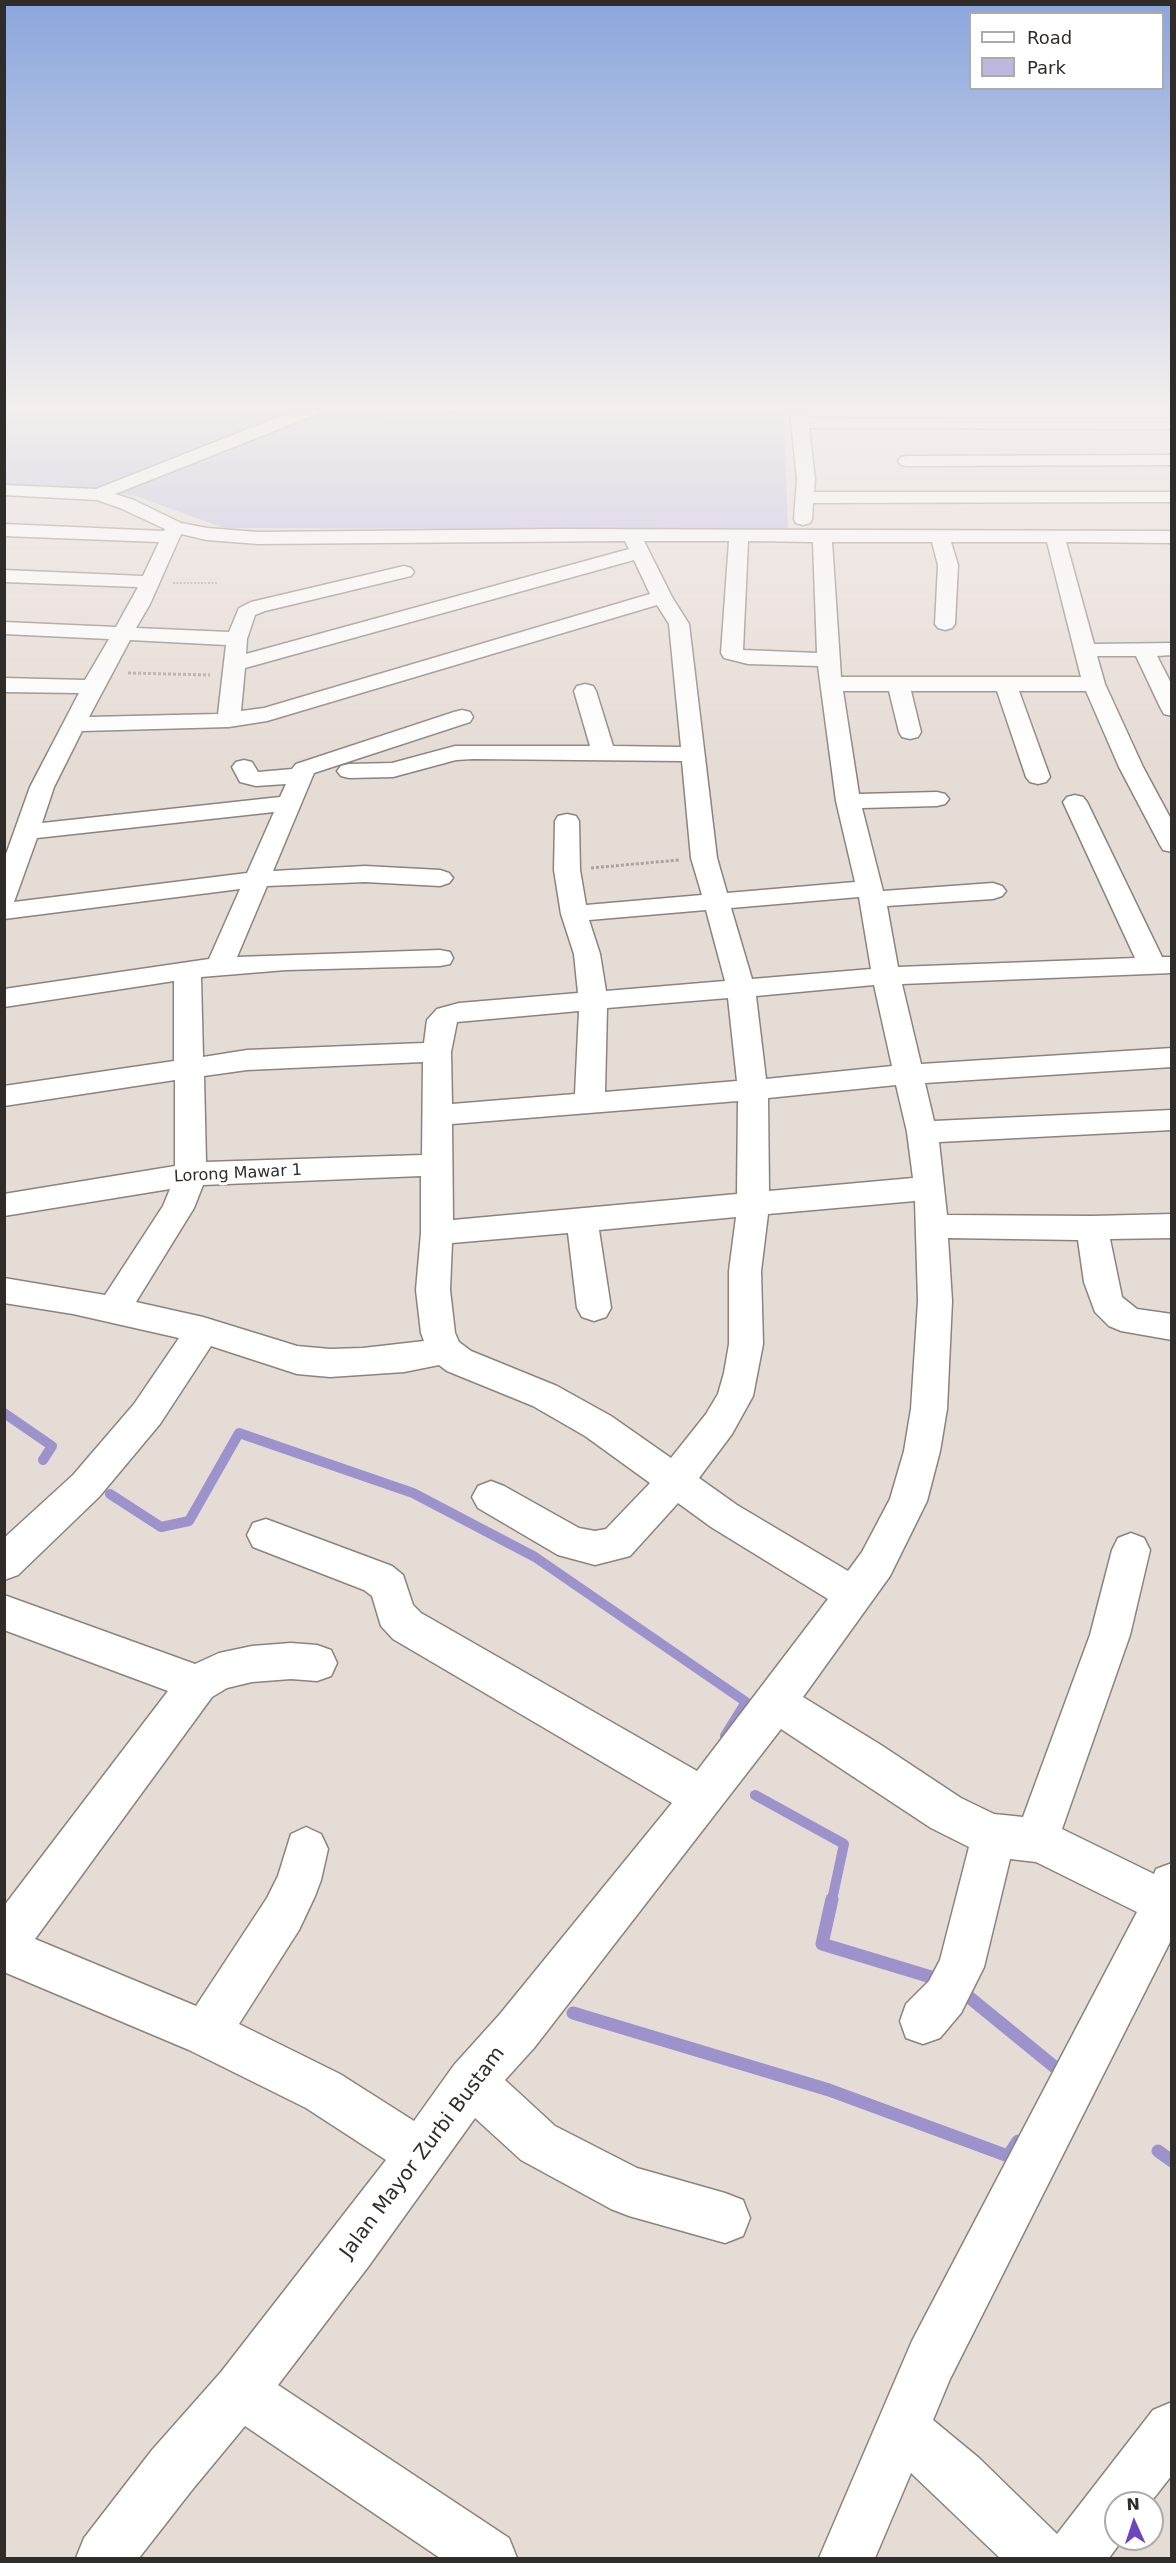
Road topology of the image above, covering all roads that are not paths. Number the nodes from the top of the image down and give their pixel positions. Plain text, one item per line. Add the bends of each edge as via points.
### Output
1 (4, 530) edge
2 (169, 530) edge
3 (811, 530) edge
4 (173, 532) junction
5 (739, 535) junction
6 (812, 536) junction
7 (940, 537) junction
8 (1054, 537) junction
9 (1172, 537) edge
10 (637, 543) junction
11 (404, 572) dead end
12 (4, 576) edge
13 (150, 582) junction
14 (662, 597) junction
15 (945, 624) dead end
16 (4, 628) edge
17 (122, 634) junction
18 (237, 639) junction
19 (1143, 649) junction
20 (1085, 650) junction
21 (1172, 650) edge
22 (233, 670) junction
23 (830, 672) junction
24 (97, 680) junction
25 (897, 684) junction
26 (1006, 684) junction
27 (1094, 684) junction
28 (4, 685) edge
29 (585, 691) dead end
30 (1172, 709) edge
31 (462, 717) dead end
32 (229, 720) junction
33 (73, 724) junction
34 (910, 732) dead end
35 (604, 753) junction
36 (693, 754) junction
37 (244, 767) dead end
38 (349, 771) dead end
39 (299, 776) junction
40 (1038, 777) dead end
41 (938, 799) dead end
42 (848, 801) junction
43 (1075, 801) dead end
44 (288, 803) junction
45 (567, 821) dead end
46 (27, 832) junction
47 (1172, 845) edge
48 (440, 878) dead end
49 (256, 879) junction
50 (993, 891) dead end
51 (871, 893) junction
52 (4, 898) edge
53 (715, 901) junction
54 (4, 911) edge
55 (574, 914) junction
56 (440, 958) dead end
57 (1162, 965) edge
58 (220, 966) junction
59 (187, 971) junction
60 (886, 976) junction
61 (741, 987) junction
62 (4, 998) edge
63 (594, 999) junction
64 (437, 1052) junction
65 (1172, 1057) edge
66 (190, 1067) junction
67 (908, 1074) junction
68 (753, 1090) junction
69 (4, 1096) edge
70 (590, 1103) junction
71 (436, 1115) junction
72 (1172, 1120) edge
73 (922, 1132) junction
74 (437, 1165) junction
75 (191, 1174) junction
76 (930, 1188) junction
77 (4, 1205) edge
78 (753, 1205) junction
79 (582, 1220) junction
80 (932, 1226) junction
81 (1172, 1226) edge
82 (1092, 1228) junction
83 (437, 1233) junction
84 (4, 1290) edge
85 (594, 1308) dead end
86 (113, 1310) junction
87 (1172, 1327) edge
88 (203, 1330) junction
89 (445, 1350) junction
90 (675, 1481) junction
91 (491, 1497) dead end
92 (266, 1535) dead end
93 (1131, 1550) dead end
94 (4, 1563) edge
95 (853, 1594) junction
96 (4, 1612) edge
97 (316, 1663) dead end
98 (198, 1684) junction
99 (774, 1702) junction
100 (702, 1797) junction
101 (1015, 1838) junction
102 (306, 1849) dead end
103 (1170, 1898) edge
104 (4, 1944) edge
105 (4, 1949) edge
106 (923, 2021) dead end
107 (206, 2033) junction
108 (471, 2082) junction
109 (421, 2154) junction
110 (725, 2218) dead end
111 (240, 2391) junction
112 (901, 2428) junction
113 (1172, 2429) edge
114 (104, 2559) edge
115 (489, 2559) edge
116 (847, 2559) edge
117 (1040, 2559) edge
118 (1074, 2559) edge

1 - 4 street
2 - 4 street
3 - 6 street, Jalan Mayor Zurbi Bustam
4 - 10 street via 234,545 346,538
4 - 13 street
5 - 6 street
5 - 10 street
5 - 23 street via 732,653
6 - 7 street
6 - 23 street, Jalan Mayor Zurbi Bustam
7 - 8 street
7 - 15 street via 948,565
8 - 9 street
8 - 20 street
10 - 14 street
10 - 22 street
11 - 18 street via 252,608 242,616
12 - 13 street
13 - 17 street
14 - 32 street via 291,709
14 - 36 street via 679,624
16 - 17 street
17 - 18 street
17 - 24 street
18 - 22 street
19 - 20 street
19 - 21 street
19 - 30 street
20 - 27 street
22 - 32 street
23 - 25 street
23 - 42 street, Jalan Mayor Zurbi Bustam
24 - 28 street
24 - 33 street
25 - 26 street
25 - 34 street
26 - 27 street
26 - 40 street
27 - 47 street
29 - 35 street
31 - 39 street via 309,766
32 - 33 street
33 - 46 street via 42,787
35 - 36 street
35 - 38 street via 464,753 393,770
36 - 53 street via 704,858
37 - 39 street via 251,778
39 - 44 street
41 - 42 street
42 - 51 street, Jalan Mayor Zurbi Bustam
43 - 57 street
44 - 46 street
44 - 49 street
45 - 55 street via 567,870
46 - 52 street
48 - 49 street via 365,874
49 - 54 street
49 - 58 street
50 - 51 street
51 - 53 street
51 - 60 street, Jalan Mayor Zurbi Bustam
53 - 55 street
53 - 61 street
55 - 63 street via 587,954
56 - 58 street
57 - 60 street
58 - 59 street
59 - 62 street
59 - 66 street
60 - 61 street
60 - 67 street, Jalan Mayor Zurbi Bustam
61 - 63 street
61 - 68 street
63 - 64 street via 451,1013 441,1020
63 - 70 street
64 - 66 street via 306,1056
64 - 71 street
65 - 67 street
66 - 69 street
66 - 75 street
67 - 68 street
67 - 73 street, Jalan Mayor Zurbi Bustam
68 - 70 street
68 - 78 street
70 - 71 street
71 - 74 street
72 - 73 street
73 - 76 street, Jalan Mayor Zurbi Bustam
74 - 75 street, Lorong Mawar 1
74 - 83 street
75 - 77 street, Lorong Mawar 1
75 - 86 street via 178,1208
76 - 78 street
76 - 80 street, Jalan Mayor Zurbi Bustam
78 - 79 street
78 - 90 street via 745,1271 746,1344 735,1396 719,1424
79 - 83 street
79 - 85 street
80 - 82 street
80 - 95 street, Jalan Mayor Zurbi Bustam via 935,1301 929,1409 922,1451 908,1501 876,1564
81 - 82 street
82 - 87 street via 1107,1303 1121,1317 1133,1322
83 - 89 street via 434,1311
84 - 86 street
86 - 88 street
88 - 89 street via 297,1360 330,1363 404,1358
88 - 94 street via 147,1414 86,1486
89 - 90 street via 459,1361 545,1396 598,1426
90 - 91 street via 626,1538 602,1548 571,1543
90 - 95 street via 724,1516
92 - 100 street via 378,1578 389,1587 395,1614 407,1626
93 - 101 street via 1110,1635
95 - 99 street, Jalan Mayor Zurbi Bustam
96 - 98 street
97 - 98 street via 291,1660 252,1664 219,1672
98 - 104 street
99 - 100 street, Jalan Mayor Zurbi Bustam
99 - 101 street via 946,1813
100 - 108 street, Jalan Mayor Zurbi Bustam via 517,2031
101 - 103 street via 1081,1860
101 - 106 street via 961,1966 945,1997
102 - 107 street via 299,1880 283,1914
103 - 112 street via 932,2360
105 - 107 street
107 - 109 street via 323,2091
108 - 109 street, Jalan Mayor Zurbi Bustam
108 - 110 street via 538,2143 629,2191
109 - 111 street, Jalan Mayor Zurbi Bustam
111 - 114 street, Jalan Mayor Zurbi Bustam via 172,2470
111 - 115 street
112 - 116 street
112 - 117 street via 959,2478
113 - 118 street

